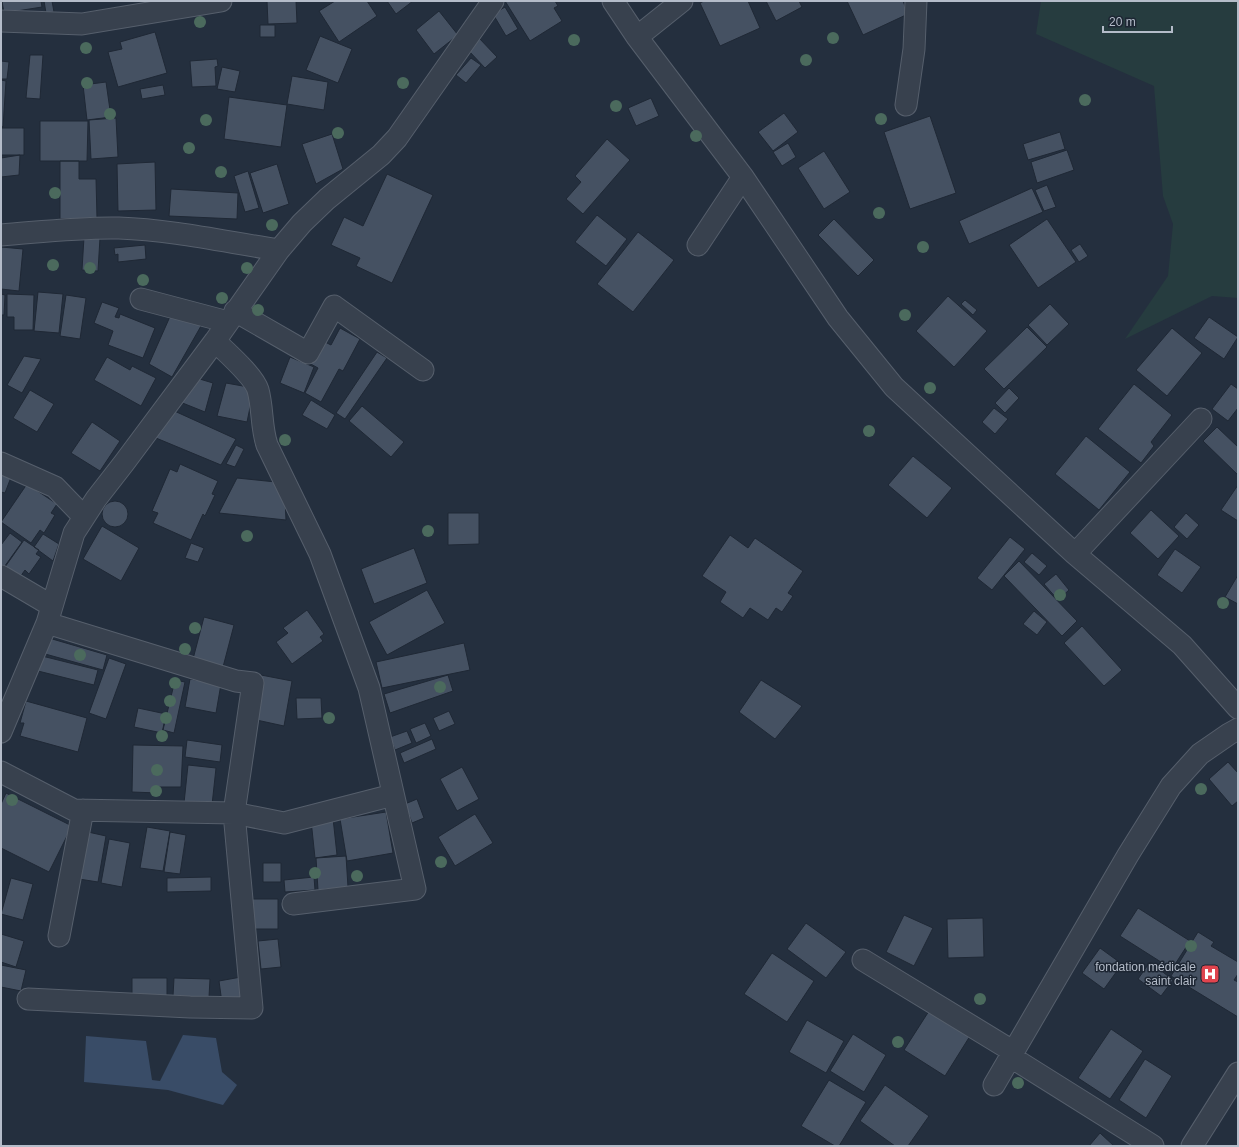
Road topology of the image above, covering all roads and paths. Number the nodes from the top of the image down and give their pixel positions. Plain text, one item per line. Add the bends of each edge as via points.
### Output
1 (221, 1) edge
2 (493, 1) edge
3 (612, 1) edge
4 (682, 1) edge
5 (916, 1) edge
6 (1, 21) edge
7 (637, 37) junction
8 (906, 105) dead end
9 (743, 177) junction
10 (1, 235) edge
11 (698, 245) dead end
12 (279, 250) junction
13 (141, 299) dead end
14 (232, 317) junction
15 (215, 341) junction
16 (423, 370) dead end
17 (1201, 419) dead end
18 (1, 463) edge
19 (84, 517) junction
20 (1075, 554) junction
21 (1, 576) edge
22 (50, 614) junction
23 (1238, 708) edge
24 (1238, 729) edge
25 (1, 732) edge
26 (1, 772) edge
27 (393, 795) junction
28 (83, 810) junction
29 (234, 813) junction
30 (293, 904) dead end
31 (59, 936) dead end
32 (863, 960) dead end
33 (28, 999) dead end
34 (1012, 1055) junction
35 (1238, 1073) edge
36 (994, 1085) dead end
37 (1153, 1146) edge
38 (1192, 1146) edge

1 - 6 street via 82,24
2 - 12 street via 397,138 381,155 302,223
3 - 7 street
4 - 7 street
5 - 8 street via 914,49
7 - 9 street
9 - 11 street
9 - 20 street via 838,318 894,387
10 - 12 street via 80,228 120,228 158,231
12 - 14 street
13 - 14 street
14 - 15 street
14 - 16 street via 308,354 334,306
15 - 19 street
15 - 27 street via 252,379 258,389 263,435 320,554 369,688
17 - 20 street
18 - 19 street via 55,487
19 - 22 street via 74,534
20 - 23 street via 1182,645
21 - 22 street
22 - 25 street
22 - 29 street via 236,681 253,683
24 - 34 street via 1200,754 1171,786
26 - 28 street via 74,810
27 - 29 street via 284,823
27 - 30 street via 415,889
28 - 29 street
28 - 31 street
29 - 33 street via 252,1008
32 - 34 street
34 - 36 street
34 - 37 street
35 - 38 street

